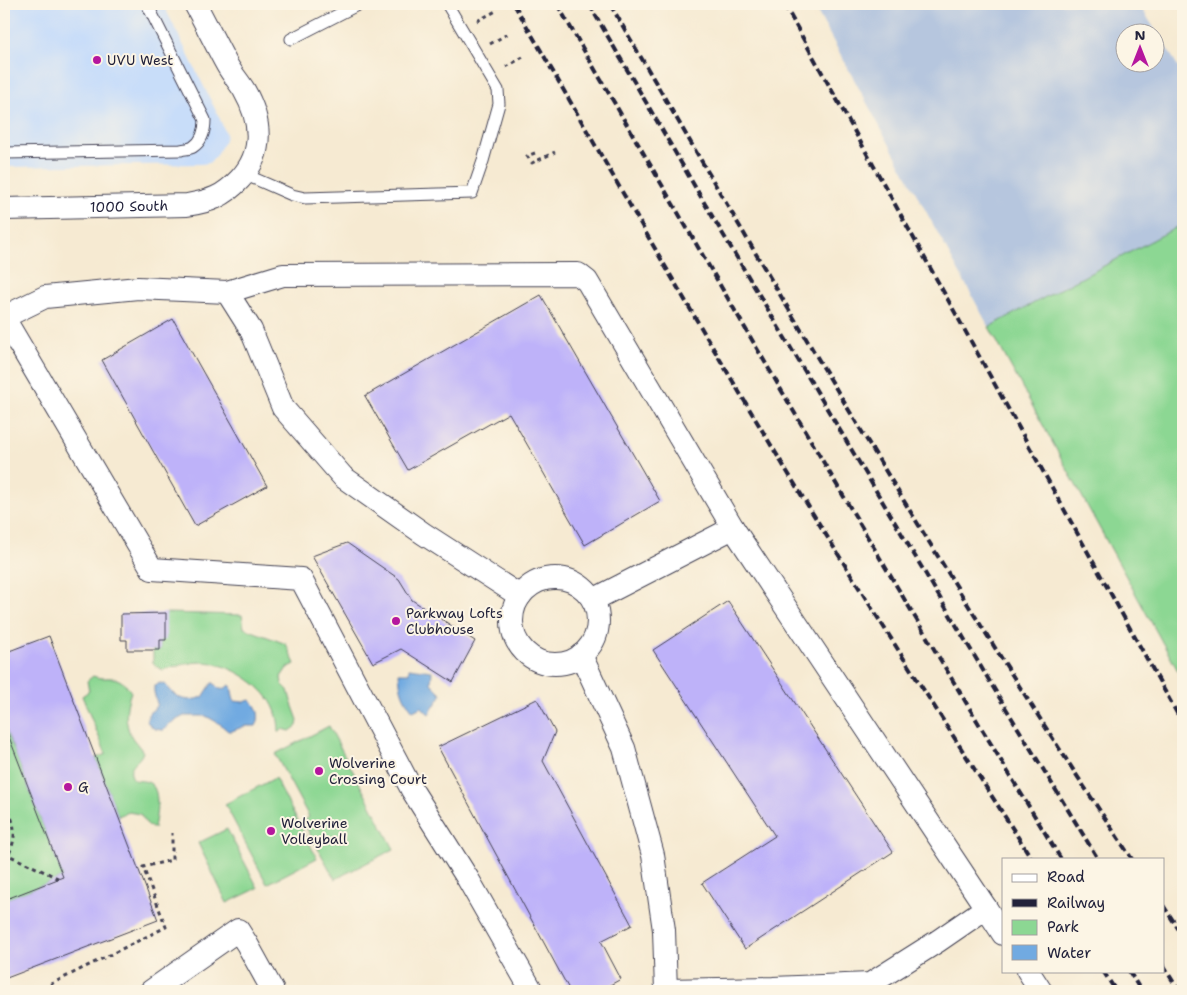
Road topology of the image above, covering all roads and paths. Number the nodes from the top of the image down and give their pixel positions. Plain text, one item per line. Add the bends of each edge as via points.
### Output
1 (147, 4) edge
2 (195, 4) edge
3 (359, 4) edge
4 (448, 4) edge
5 (291, 39) dead end
6 (555, 152) dead end
7 (4, 153) edge
8 (535, 153) dead end
9 (244, 174) junction
10 (4, 210) edge
11 (227, 292) junction
12 (4, 318) edge
13 (733, 528) junction
14 (520, 596) junction
15 (593, 600) junction
16 (581, 655) junction
17 (4, 804) edge
18 (172, 833) dead end
19 (4, 852) edge
20 (8, 855) junction
21 (4, 861) edge
22 (60, 878) dead end
23 (986, 908) junction
24 (1002, 932) edge
25 (1029, 972) edge
26 (44, 989) edge
27 (32, 991) edge
28 (151, 991) edge
29 (273, 991) edge
30 (532, 991) edge
31 (666, 991) edge
32 (1042, 991) edge

1 - 7 lane via 205,120 201,139 193,147 181,150
2 - 9 street, 1000 South via 252,106 257,123 256,151
3 - 5 lane
4 - 9 lane via 498,90 499,104 472,193 305,198
6 - 8 path via 532,163 528,156
9 - 10 street, 1000 South via 222,195 187,205
11 - 12 street via 138,288 45,297
11 - 13 street via 283,275 578,274 587,281
11 - 14 street via 251,330 283,408 343,477
12 - 30 street via 152,569 302,579 412,790 468,878
13 - 15 street
13 - 23 street
14 - 15 street via 535,583 554,578 581,586
14 - 16 street via 512,616 513,627 516,638 529,655 550,663 566,662
15 - 16 street via 598,617 596,634
16 - 31 street via 624,748 653,855 664,930
17 - 20 path via 14,830
18 - 26 path via 172,860 143,867 166,927
19 - 20 path
20 - 21 path
20 - 22 path
23 - 24 street
23 - 31 street via 870,984
25 - 32 street
26 - 27 path
28 - 29 street via 238,930

